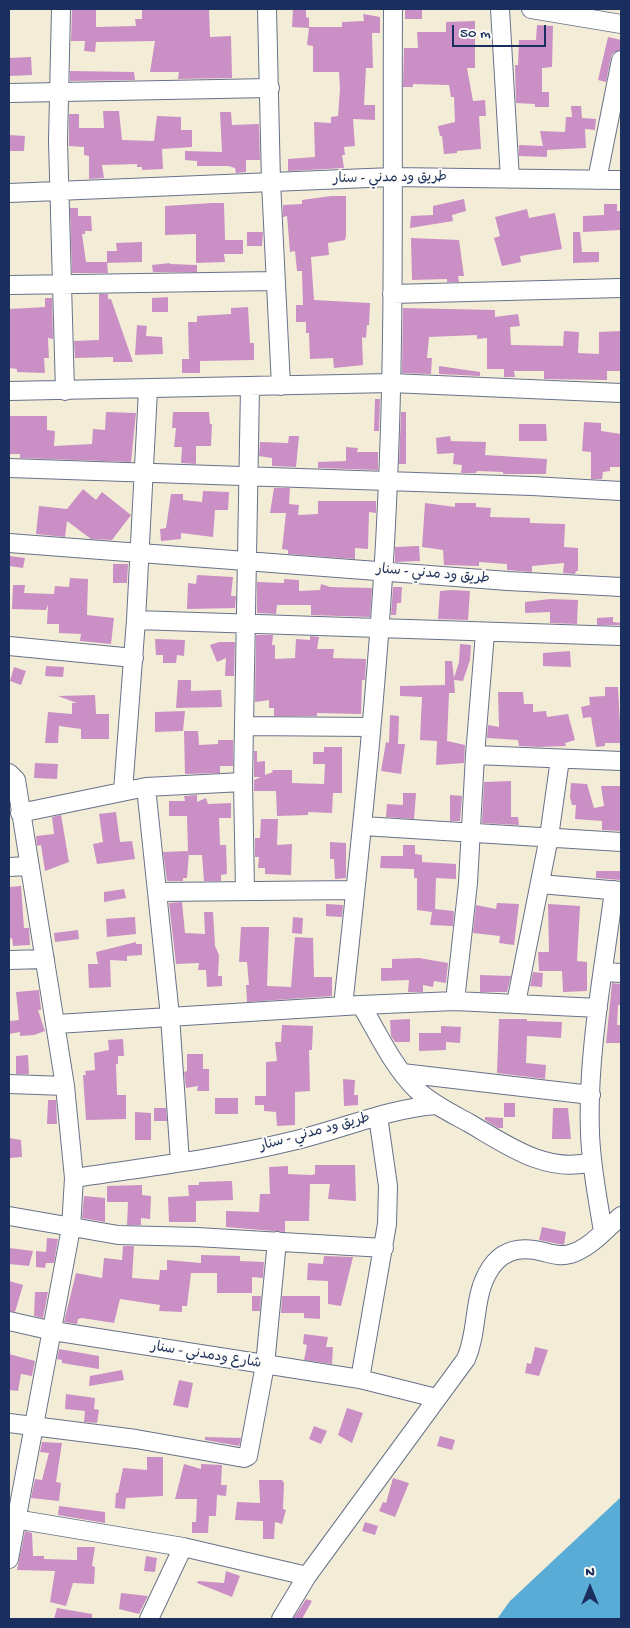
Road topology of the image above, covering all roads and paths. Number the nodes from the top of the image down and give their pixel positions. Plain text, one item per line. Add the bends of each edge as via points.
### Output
1 (60, 9) edge
2 (267, 9) edge
3 (392, 9) edge
4 (500, 9) edge
5 (531, 9) edge
6 (621, 24) edge
7 (621, 60) edge
8 (270, 88) junction
9 (58, 91) junction
10 (9, 93) edge
11 (392, 177) junction
12 (510, 179) junction
13 (597, 180) junction
14 (621, 180) edge
15 (271, 182) junction
16 (59, 192) junction
17 (9, 193) edge
18 (276, 281) junction
19 (62, 284) junction
20 (9, 285) edge
21 (621, 288) edge
22 (392, 294) junction
23 (391, 383) junction
24 (281, 386) junction
25 (250, 387) junction
26 (148, 390) junction
27 (65, 391) junction
28 (9, 392) edge
29 (621, 393) edge
30 (9, 468) edge
31 (143, 474) junction
32 (248, 476) junction
33 (388, 482) junction
34 (621, 491) edge
35 (9, 542) edge
36 (140, 552) junction
37 (245, 562) junction
38 (383, 571) junction
39 (621, 587) edge
40 (136, 620) junction
41 (245, 625) junction
42 (379, 630) junction
43 (485, 633) junction
44 (621, 636) edge
45 (9, 646) edge
46 (134, 658) junction
47 (244, 726) junction
48 (371, 727) junction
49 (475, 755) junction
50 (560, 759) junction
51 (621, 761) edge
52 (9, 773) edge
53 (242, 782) junction
54 (146, 787) junction
55 (123, 791) junction
56 (20, 813) junction
57 (363, 826) junction
58 (472, 833) junction
59 (549, 837) junction
60 (621, 842) edge
61 (28, 866) junction
62 (9, 867) edge
63 (540, 884) junction
64 (245, 890) junction
65 (355, 890) junction
66 (618, 891) edge
67 (157, 892) junction
68 (45, 959) junction
69 (9, 960) edge
70 (612, 973) edge
71 (455, 1001) junction
72 (516, 1003) junction
73 (361, 1004) junction
74 (343, 1006) junction
75 (598, 1008) junction
76 (170, 1016) junction
77 (57, 1024) junction
78 (402, 1073) junction
79 (9, 1084) edge
80 (65, 1086) junction
81 (591, 1095) junction
82 (436, 1105) junction
83 (378, 1116) junction
84 (180, 1162) junction
85 (592, 1162) junction
86 (74, 1178) junction
87 (9, 1216) edge
88 (621, 1216) edge
89 (71, 1228) junction
90 (603, 1232) junction
91 (277, 1241) junction
92 (384, 1248) junction
93 (9, 1322) edge
94 (53, 1331) junction
95 (265, 1365) junction
96 (360, 1380) junction
97 (436, 1398) junction
98 (9, 1423) edge
99 (34, 1426) junction
100 (13, 1518) edge
101 (183, 1547) junction
102 (9, 1559) edge
103 (307, 1576) junction
104 (150, 1619) edge
105 (281, 1619) edge

1 - 9 street
2 - 8 street
3 - 11 street
4 - 12 street
5 - 6 street
7 - 13 street
8 - 9 street
8 - 15 street
9 - 10 street
9 - 16 street
11 - 12 street, طريق ود مدني - سنار
11 - 15 street, طريق ود مدني - سنار
11 - 22 street
12 - 13 street, طريق ود مدني - سنار
13 - 14 street, طريق ود مدني - سنار
15 - 16 street, طريق ود مدني - سنار
15 - 18 street
16 - 17 street, طريق ود مدني - سنار
16 - 19 street
18 - 19 street
18 - 24 street
19 - 20 street
19 - 27 street
21 - 22 street
22 - 23 street
23 - 24 street
23 - 29 street
23 - 33 street
24 - 25 street
25 - 26 street
25 - 32 street
26 - 27 street
26 - 31 street
27 - 28 street
30 - 31 street
31 - 32 street
31 - 36 street
32 - 33 street
32 - 37 street
33 - 34 street
33 - 38 street
35 - 36 street, طريق ود مدني - سنار
36 - 37 street, طريق ود مدني - سنار
36 - 40 street
37 - 38 street, طريق ود مدني - سنار
37 - 41 street
38 - 39 street, طريق ود مدني - سنار
38 - 42 street
40 - 41 street
40 - 46 street
41 - 42 street
41 - 47 street
42 - 43 street
42 - 48 street
43 - 44 street
43 - 49 street
45 - 46 street
46 - 55 street
47 - 48 street
47 - 53 street
48 - 57 street
49 - 50 street
49 - 58 street
50 - 51 street
50 - 59 street
52 - 56 street via 16,780
53 - 54 street
53 - 64 street
54 - 55 street
54 - 67 street
55 - 56 street
56 - 61 street
57 - 58 street
57 - 65 street
58 - 59 street
58 - 71 street
59 - 60 street
59 - 63 street
61 - 62 street
61 - 68 street
63 - 66 street
63 - 72 street
64 - 65 street
64 - 67 street
65 - 74 street
66 - 70 street
67 - 76 street
68 - 69 street
68 - 77 street
70 - 75 street
71 - 72 street
71 - 73 street
72 - 75 street
73 - 74 street
73 - 78 street
74 - 76 street
75 - 81 street
76 - 77 street
76 - 84 street
77 - 80 street
78 - 81 street
78 - 82 street
79 - 80 street
80 - 86 street
81 - 85 street
82 - 83 street via 400,1109
82 - 85 street via 540,1161 577,1166
83 - 84 street, طريق ود مدني - سنار via 291,1142
83 - 92 street, طريق ود مدني - سنار via 388,1186
84 - 86 street, طريق ود مدني - سنار
85 - 90 street
86 - 89 street
87 - 89 street
88 - 90 street
89 - 91 street via 118,1235
89 - 94 street
90 - 97 street via 581,1250 568,1255 524,1249 508,1251 495,1261 485,1276 466,1359
91 - 92 street
91 - 95 street
92 - 96 street, طريق ود مدني - سنار
93 - 94 street, شارع ودمدني - سنار
94 - 95 street, شارع ودمدني - سنار
94 - 99 street
95 - 96 street, شارع ودمدني - سنار
95 - 99 street via 248,1456 244,1458 136,1439
96 - 97 street, شارع ودمدني - سنار
97 - 103 street
98 - 99 street
99 - 100 street
100 - 101 street
100 - 102 street
101 - 103 street
101 - 104 street
103 - 105 street

